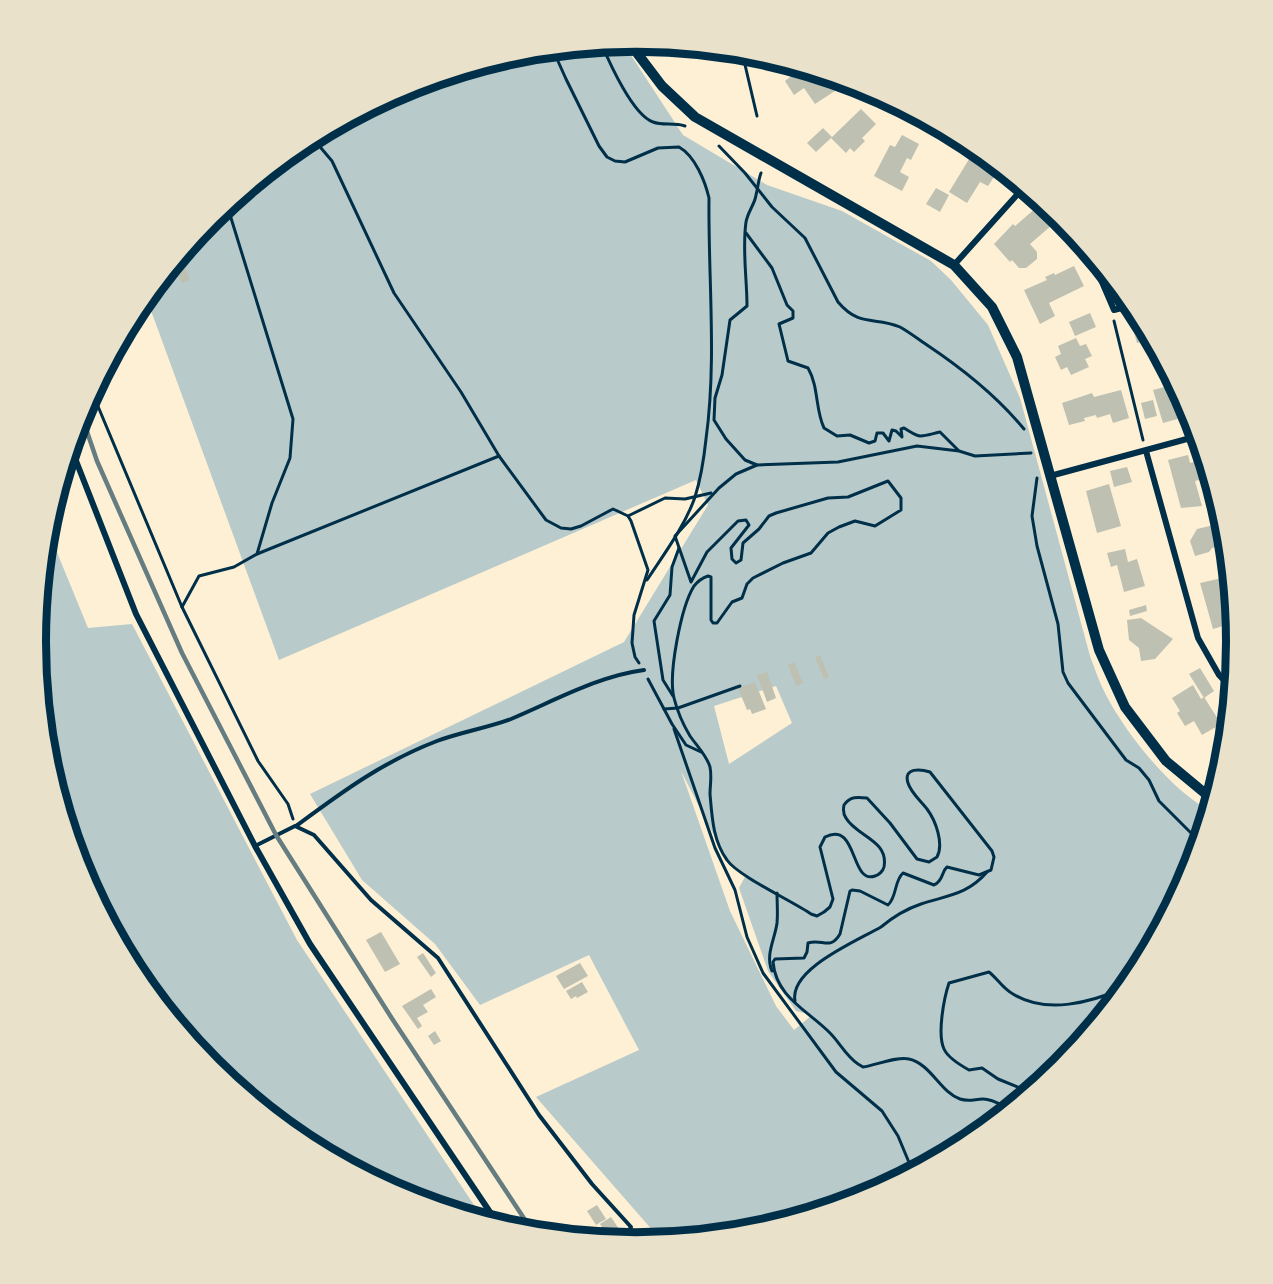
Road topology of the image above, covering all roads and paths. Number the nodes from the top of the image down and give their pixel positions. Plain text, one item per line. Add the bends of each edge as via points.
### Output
1 (636, 52) edge
2 (606, 53) edge
3 (557, 57) edge
4 (744, 62) edge
5 (757, 116) dead end
6 (691, 129) dead end
7 (320, 145) edge
8 (718, 145) dead end
9 (761, 173) dead end
10 (756, 188) junction
11 (1019, 192) edge
12 (230, 214) edge
13 (745, 232) junction
14 (954, 265) junction
15 (1100, 277) edge
16 (1123, 308) edge
17 (1114, 310) junction
18 (97, 403) edge
19 (1027, 433) dead end
20 (1190, 438) edge
21 (1032, 447) dead end
22 (959, 451) junction
23 (1146, 451) junction
24 (499, 456) junction
25 (76, 460) edge
26 (757, 465) junction
27 (1038, 469) dead end
28 (1050, 476) junction
29 (713, 493) junction
30 (695, 498) junction
31 (628, 516) junction
32 (675, 536) junction
33 (679, 548) junction
34 (257, 554) junction
35 (646, 581) junction
36 (182, 607) junction
37 (644, 670) junction
38 (1225, 681) edge
39 (740, 686) dead end
40 (674, 698) junction
41 (678, 708) junction
42 (664, 709) junction
43 (672, 724) junction
44 (702, 753) junction
45 (1206, 794) edge
46 (295, 826) junction
47 (1194, 834) edge
48 (255, 846) junction
49 (987, 872) junction
50 (777, 893) junction
51 (775, 977) junction
52 (773, 988) junction
53 (1110, 994) edge
54 (795, 1003) junction
55 (1022, 1089) edge
56 (1002, 1105) edge
57 (910, 1164) edge
58 (491, 1214) edge
59 (628, 1232) edge

1 - 14 street via 662,86 695,117
2 - 6 path via 633,104 646,119
3 - 30 path via 607,157 625,162 658,148 680,147 690,156 706,187 711,256 710,414
4 - 5 path
7 - 24 path via 332,161 394,293
8 - 10 path
9 - 10 path
10 - 13 path
10 - 19 path via 805,238 845,310 864,320 899,327 953,363 997,398
11 - 14 street
12 - 34 path via 293,419 290,458
13 - 22 path via 772,268 793,311 793,318 779,324 782,342 788,361 810,370 824,429 868,443 875,441 877,433 883,433 889,441 892,430 902,438 902,428 920,436 940,432
13 - 26 path via 747,306 730,320 713,407 714,420 726,440
14 - 28 street via 992,307 1017,357
15 - 17 street
16 - 17 street
17 - 23 path via 1114,328
18 - 36 path
20 - 23 street
21 - 22 path via 1033,454 975,456
22 - 26 path via 916,446 838,462
23 - 28 street
23 - 38 street via 1198,638
24 - 31 path via 546,520 561,528 581,526 613,510
24 - 34 path
25 - 48 street via 136,615
26 - 29 path via 736,474
27 - 47 path via 1032,516 1068,683 1126,760 1149,780 1159,801
28 - 45 street via 1099,650 1125,707 1166,761
29 - 30 path
29 - 32 path
30 - 31 path via 665,498
30 - 32 path
31 - 35 path via 646,560
32 - 33 path
32 - 35 path
33 - 40 path via 672,567 670,595 654,621 663,680
33 - 40 path via 691,582 707,552 738,521 746,520 749,525 731,548 736,563 741,560 743,543 776,513 828,498 848,497 884,481 901,498 901,510 875,526 855,521 839,527 828,533 811,553 753,578 742,598 732,602 717,623 711,621 711,577 700,580 693,588 678,633
34 - 36 path via 234,567 199,576
35 - 37 path via 634,615 632,643
36 - 46 path via 258,761 288,804
37 - 42 path
37 - 46 lane via 620,673 505,721 437,741 360,779
39 - 41 path
40 - 41 path
41 - 42 path
41 - 44 path
42 - 43 path
43 - 44 path via 686,745
43 - 52 path via 715,848 735,891 747,937
44 - 50 path via 712,777 714,831 726,859
46 - 48 lane
46 - 59 lane via 314,835 371,900 438,958 539,1115 631,1227
48 - 58 street via 310,944
49 - 50 path via 993,865 992,851 930,772 919,768 909,773 908,782 929,811 941,849 937,857 929,862 917,859 867,798 855,797 844,805 844,816 875,842 884,855 882,871 872,877 862,873 849,844 842,836 832,834 822,839 820,847 832,899 828,910 817,916
49 - 51 path via 979,875 947,867 934,885 903,873 888,905 852,890 837,940 808,943 804,958 775,959
49 - 54 path via 977,884 906,910 812,967 795,988
50 - 51 path via 778,920 769,962
51 - 52 path
51 - 54 path
52 - 57 path via 836,1072 882,1111
53 - 55 path via 1046,1006 1012,994 988,972 949,983 941,1037 944,1050 969,1070 982,1068
54 - 56 path via 863,1067 911,1059 958,1099 982,1099

